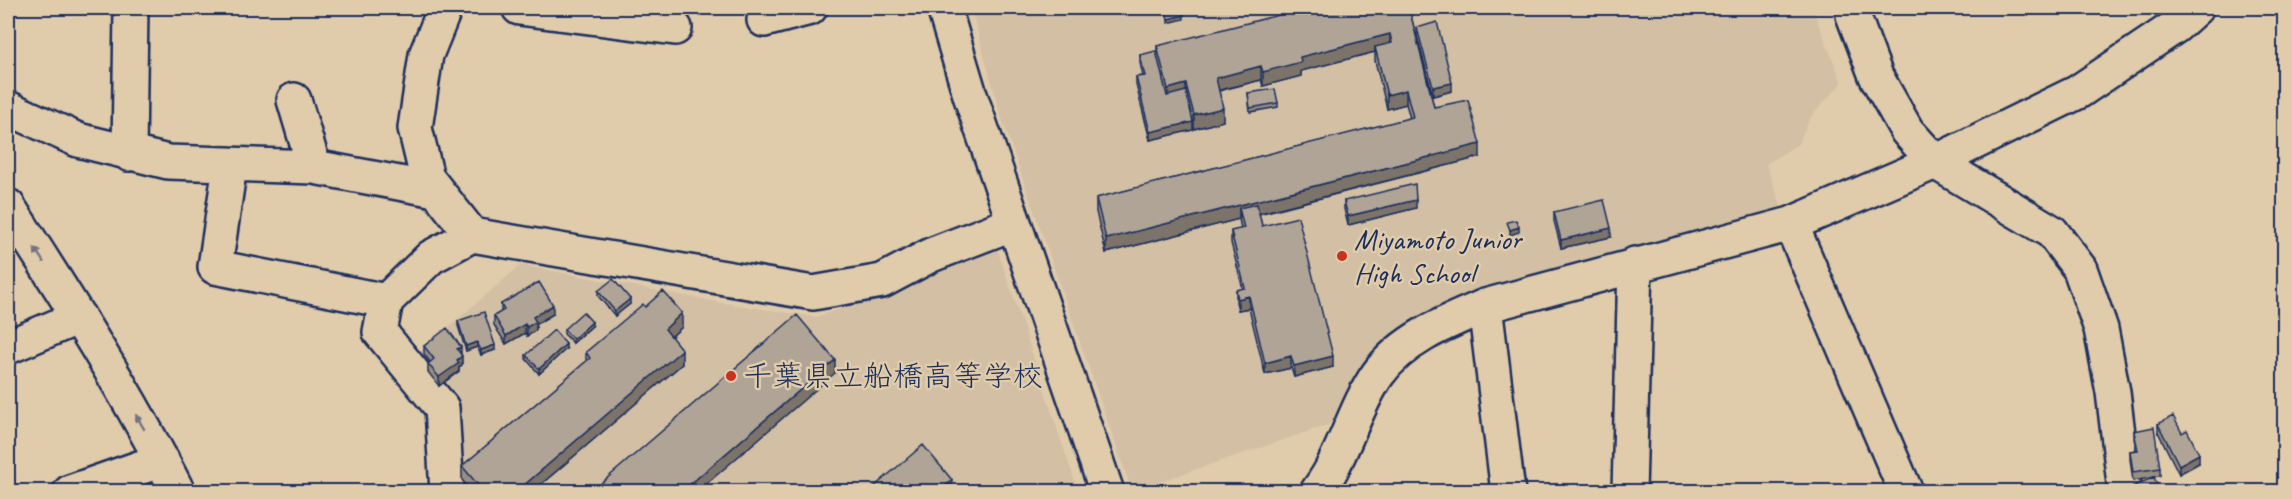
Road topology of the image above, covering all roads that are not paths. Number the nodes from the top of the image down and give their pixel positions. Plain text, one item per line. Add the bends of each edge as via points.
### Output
1 (131, 8) edge
2 (446, 8) edge
3 (519, 8) edge
4 (810, 8) edge
5 (944, 8) edge
6 (1852, 8) edge
7 (2196, 8) edge
8 (764, 20) dead end
9 (675, 28) dead end
10 (294, 100) dead end
11 (8, 108) edge
12 (129, 154) junction
13 (1935, 162) junction
14 (230, 166) junction
15 (314, 167) junction
16 (436, 190) junction
17 (8, 206) edge
18 (1014, 222) junction
19 (1791, 224) junction
20 (472, 235) junction
21 (1635, 264) junction
22 (386, 301) junction
23 (1485, 306) junction
24 (79, 317) junction
25 (8, 347) edge
26 (162, 460) junction
27 (70, 492) edge
28 (178, 492) edge
29 (447, 492) edge
30 (1107, 492) edge
31 (1317, 492) edge
32 (1508, 492) edge
33 (1629, 492) edge
34 (1906, 492) edge
35 (2125, 492) edge

1 - 12 street
2 - 16 street via 426,55 415,128 427,178
3 - 9 street
4 - 8 street
5 - 18 street
6 - 13 street via 1876,76 1907,131
7 - 13 street via 2176,26 2078,92
10 - 15 street
11 - 12 street via 78,140
12 - 14 street via 168,162
13 - 19 street
13 - 35 street via 2052,232 2080,269 2101,329
14 - 15 street
14 - 22 street via 214,267
15 - 16 street
16 - 20 street
24 -> 17 street
18 - 20 street via 931,255 882,281 813,293
18 - 30 street
19 - 21 street
19 - 34 street
20 - 22 street via 431,257
21 - 23 street
21 - 33 street
22 - 29 street via 380,332 442,408
23 - 31 street via 1443,323 1394,356 1378,374 1334,466
23 - 32 street
24 - 25 street
26 -> 24 street
26 - 27 street
26 - 28 street

